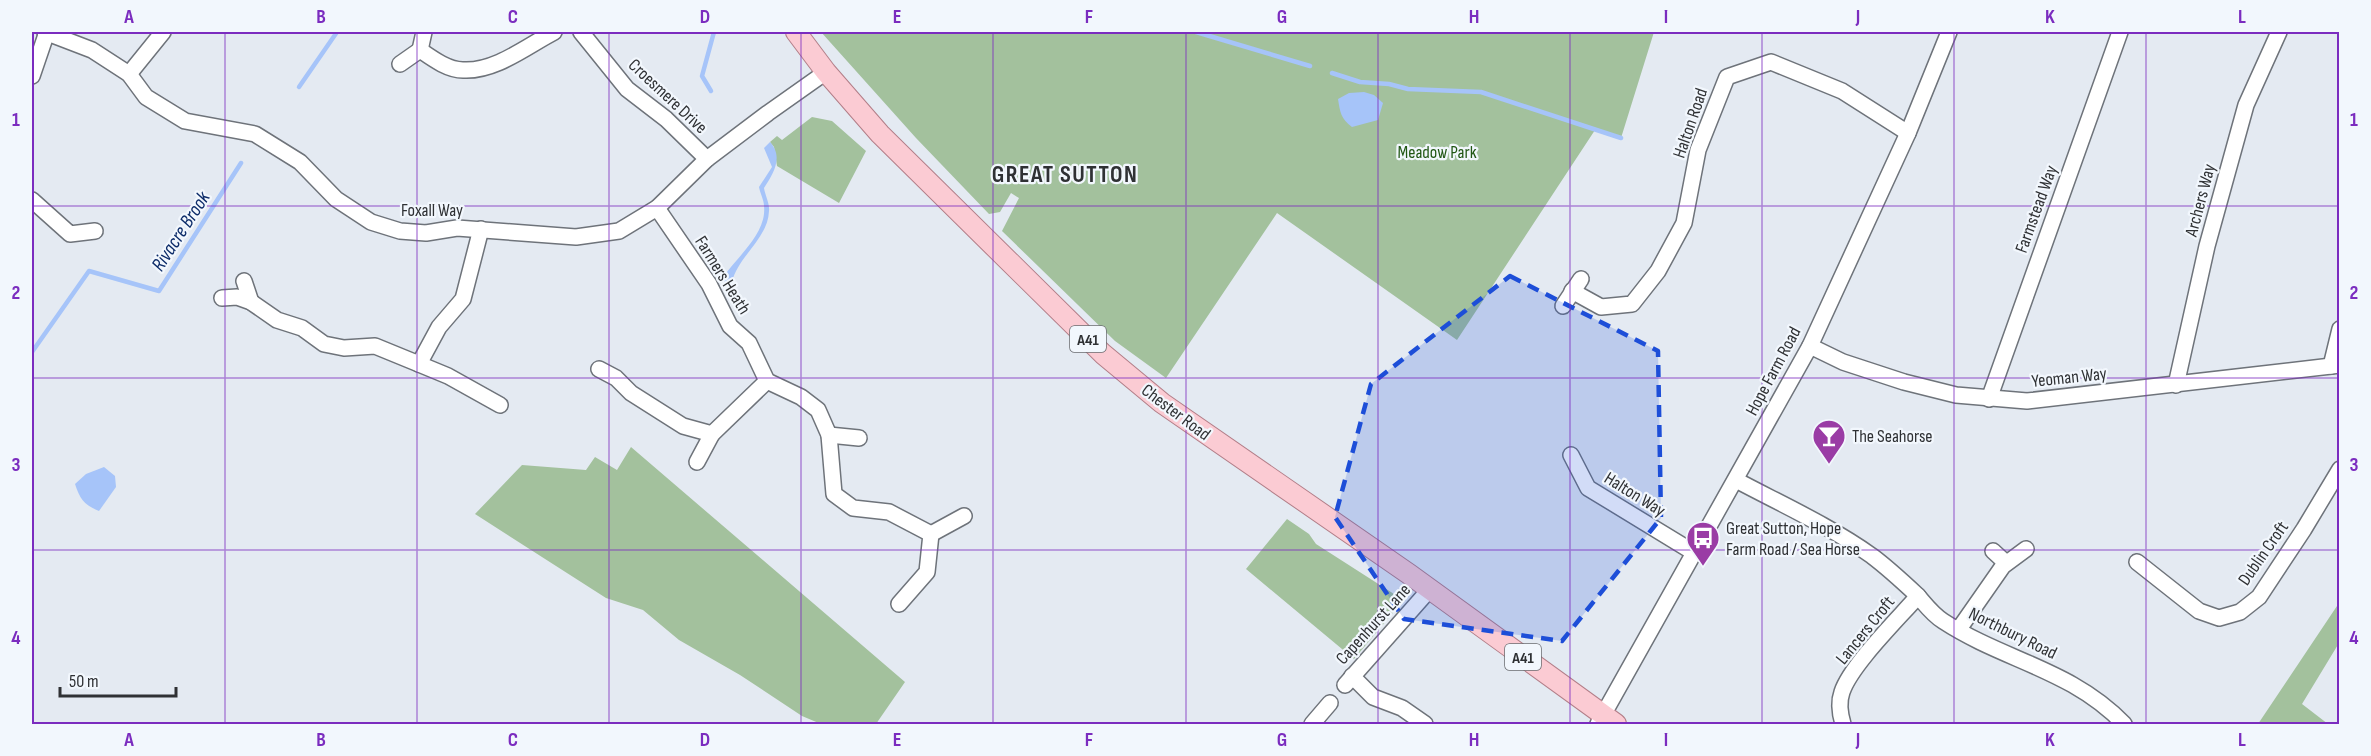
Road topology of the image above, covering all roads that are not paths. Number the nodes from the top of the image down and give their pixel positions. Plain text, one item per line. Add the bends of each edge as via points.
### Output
1 (46, 32) edge
2 (164, 32) edge
3 (424, 32) edge
4 (554, 32) edge
5 (582, 32) edge
6 (796, 32) edge
7 (1949, 32) edge
8 (2120, 32) edge
9 (2279, 32) edge
10 (420, 50) junction
11 (400, 64) dead end
12 (826, 72) junction
13 (129, 74) junction
14 (32, 76) edge
15 (1908, 133) junction
16 (707, 159) junction
17 (32, 200) edge
18 (657, 208) junction
19 (482, 229) junction
20 (95, 231) dead end
21 (244, 280) dead end
22 (222, 298) dead end
23 (251, 302) junction
24 (1563, 306) dead end
25 (2340, 329) edge
26 (1810, 346) junction
27 (419, 364) junction
28 (2335, 365) edge
29 (599, 369) dead end
30 (767, 381) junction
31 (2176, 385) junction
32 (1989, 399) junction
33 (500, 405) dead end
34 (712, 434) junction
35 (829, 435) junction
36 (859, 438) dead end
37 (1571, 455) dead end
38 (697, 462) dead end
39 (2340, 469) edge
40 (1736, 480) junction
41 (964, 516) dead end
42 (931, 534) junction
43 (2026, 549) dead end
44 (1994, 551) dead end
45 (1693, 552) junction
46 (2137, 562) dead end
47 (2006, 563) junction
48 (1430, 589) junction
49 (1918, 596) junction
50 (899, 604) dead end
51 (1959, 629) junction
52 (1330, 703) dead end
53 (1606, 722) edge
54 (1312, 724) edge
55 (1425, 724) edge
56 (1843, 724) edge
57 (2124, 724) edge

1 - 13 street, Foxall Way via 92,50
1 - 14 street
2 - 13 street
3 - 10 street
4 - 10 street via 491,66 462,70 440,63
5 - 16 street, Croesmere Drive via 627,89 666,119
6 - 12 main road, Chester Road / A41
7 - 15 street, Hope Farm Road
8 - 32 street, Farmstead Way
9 - 31 street, Archers Way via 2246,105 2207,246
10 - 11 street
12 - 16 street, Foxall Way
12 - 48 main road, Chester Road / A41 via 880,134 1103,354 1162,403
13 - 19 street, Foxall Way via 146,97 185,121 255,134 300,162 336,199 371,222 400,231 426,233
15 - 24 street, Halton Road via 1842,91 1771,62 1727,77 1698,150 1683,223 1658,271 1632,304 1601,307 1577,285
15 - 26 street, Hope Farm Road
16 - 18 street, Foxall Way
17 - 20 street via 70,234
18 - 19 street, Foxall Way via 620,231 576,237
18 - 30 street, Farmers Heath via 709,284 730,326 749,343
19 - 27 street via 463,299 439,327
21 - 23 street
22 - 23 street via 237,297
23 - 27 street via 324,344 344,348 375,346
25 - 28 street
26 - 32 street, Yeoman Way via 1843,362 1904,382 1956,396
26 - 40 street, Hope Farm Road
27 - 33 street
28 - 31 street, Yeoman Way
29 - 34 street via 616,378 627,400 683,426
30 - 34 street
30 - 35 street via 818,410
31 - 32 street, Yeoman Way via 2027,401
34 - 38 street
35 - 36 street
35 - 42 street via 834,494 853,508 889,512
37 - 45 street, Halton Way via 1588,488
39 - 46 street, Dublin Croft via 2259,597 2240,612 2219,618 2199,611
40 - 45 street, Hope Farm Road
40 - 49 street, Northbury Road via 1849,541 1888,568
41 - 42 street
42 - 50 street via 927,572
43 - 47 street
44 - 47 street
45 - 53 street, Hope Farm Road
47 - 51 street
48 - 53 main road, Chester Road / A41
48 - 55 street, Capenhurst Lane via 1348,681
49 - 51 street, Northbury Road via 1932,613
49 - 56 street, Lancers Croft via 1851,675 1842,693 1839,713
51 - 57 street, Northbury Road via 1982,644 2072,683
52 - 54 street

